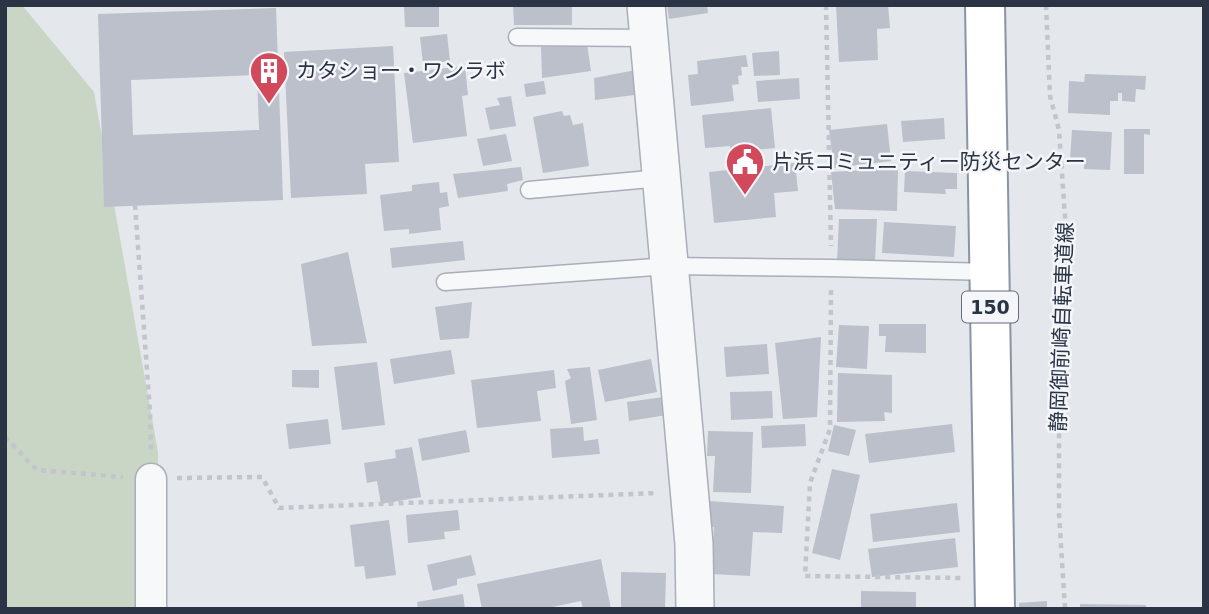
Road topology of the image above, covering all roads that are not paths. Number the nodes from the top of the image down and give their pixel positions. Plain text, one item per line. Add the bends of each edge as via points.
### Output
1 (985, 5) edge
2 (647, 22) edge
3 (517, 37) dead end
4 (661, 178) junction
5 (529, 190) dead end
6 (669, 266) junction
7 (989, 272) junction
8 (445, 282) dead end
9 (151, 479) road end
10 (995, 594) edge
11 (151, 609) edge
12 (695, 609) edge

1 - 7 highway, 150
2 - 3 lane
2 - 4 street
4 - 5 lane
4 - 6 street
6 - 7 lane
6 - 8 lane
6 - 12 street via 694,544
7 - 10 highway, 150
9 - 11 street

